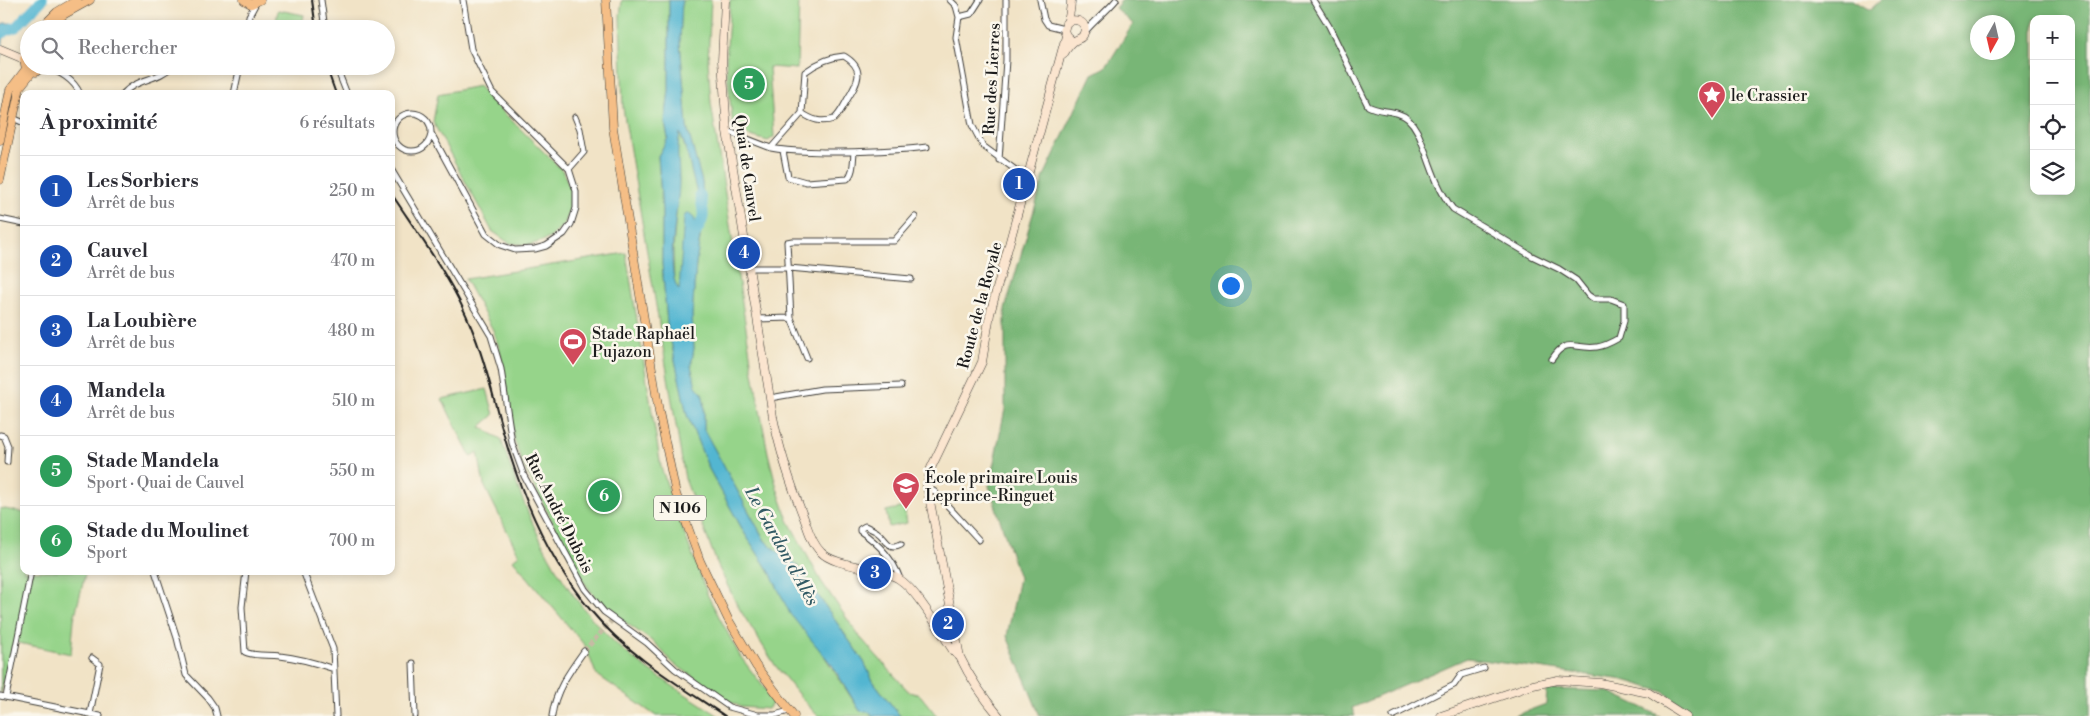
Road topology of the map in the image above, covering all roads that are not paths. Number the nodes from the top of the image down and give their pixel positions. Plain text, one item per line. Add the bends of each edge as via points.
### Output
1 (77, 0) edge
2 (90, 0) edge
3 (321, 0) edge
4 (464, 0) edge
5 (606, 0) edge
6 (611, 0) edge
7 (725, 0) edge
8 (950, 0) edge
9 (980, 0) edge
10 (1006, 0) edge
11 (1040, 0) edge
12 (1116, 0) edge
13 (1313, 0) edge
14 (245, 1) edge
15 (258, 1) edge
16 (1071, 4) edge
17 (249, 16) junction
18 (959, 17) junction
19 (49, 20) edge
20 (58, 20) edge
21 (248, 20) edge
22 (324, 20) edge
23 (1079, 21) junction
24 (1094, 21) junction
25 (1065, 29) junction
26 (1084, 33) junction
27 (609, 40) junction
28 (1075, 41) junction
29 (0, 49) edge
30 (20, 56) edge
31 (1059, 61) junction
32 (24, 75) edge
33 (26, 75) edge
34 (62, 75) edge
35 (159, 75) edge
36 (238, 75) edge
37 (340, 75) edge
38 (78, 90) edge
39 (126, 90) edge
40 (235, 90) edge
41 (345, 90) edge
42 (802, 113) junction
43 (575, 117) dead end
44 (13, 118) junction
45 (20, 121) edge
46 (395, 123) edge
47 (727, 131) junction
48 (431, 133) junction
49 (0, 140) edge
50 (395, 141) edge
51 (927, 147) dead end
52 (771, 148) junction
53 (783, 151) junction
54 (854, 152) junction
55 (999, 160) junction
56 (569, 169) junction
57 (395, 175) edge
58 (1028, 179) junction
59 (0, 180) edge
60 (915, 217) dead end
61 (0, 219) edge
62 (20, 223) edge
63 (749, 268) junction
64 (789, 268) junction
65 (911, 279) dead end
66 (791, 318) junction
67 (757, 319) junction
68 (807, 358) dead end
69 (1552, 360) dead end
70 (901, 386) dead end
71 (770, 398) junction
72 (0, 435) edge
73 (7, 462) dead end
74 (927, 486) junction
75 (979, 540) dead end
76 (901, 544) dead end
77 (30, 575) edge
78 (156, 575) edge
79 (246, 575) edge
80 (305, 575) edge
81 (900, 579) junction
82 (584, 652) tunnel mouth
83 (92, 658) dead end
84 (960, 658) junction
85 (413, 664) dead end
86 (1484, 668) dead end
87 (334, 669) junction
88 (3, 697) edge
89 (90, 714) junction
90 (791, 714) edge
91 (100, 716) edge
92 (217, 716) edge
93 (336, 716) edge
94 (415, 716) edge
95 (552, 716) edge
96 (999, 716) edge
97 (1393, 716) edge
98 (1442, 716) edge
99 (1685, 716) edge

1 - 19 main road
2 - 20 main road
3 - 22 street
4 - 56 street via 471,49 492,92
5 - 27 main road, N 106
6 - 27 main road, N 106
7 - 47 main road, Quai de Cauvel via 722,61
8 - 18 street
9 - 18 street via 972,14
10 - 55 street, Rue des Lierres via 1006,60
11 - 25 street via 1048,25
12 - 24 street
13 - 69 street via 1368,106 1407,118 1417,130 1444,198 1453,209 1559,269 1576,280 1588,295 1624,304 1619,338 1599,347 1567,345 1560,348
14 - 15 main road
14 - 17 street
15 - 17 street
16 - 23 main road
16 - 25 main road, Route de la Royale
17 - 21 street
18 - 55 street via 956,37 972,125 983,146
23 - 24 street
23 - 25 main road
23 - 26 main road
24 - 26 street
25 - 28 main road
25 - 31 main road, Route de la Royale
26 - 28 main road, Route de la Royale
27 - 90 main road, N 106 via 614,137 659,412 676,494 700,561 728,618 756,666
28 - 31 main road, Route de la Royale
29 - 30 main road
31 - 58 main road, Route de la Royale
32 - 49 main road via 10,90
33 - 44 main road via 20,86
34 - 38 street
35 - 39 street
36 - 40 street
37 - 41 street
42 - 42 street via 812,120 827,122 838,116 857,82 858,70 850,60 844,56 834,57 805,72
42 - 52 street
43 - 56 street via 584,152
44 - 45 street
44 - 59 main road
46 - 48 street via 404,114 417,113 427,121
47 - 52 street
47 - 63 main road, Quai de Cauvel
48 - 50 street via 422,148 410,151
48 - 56 street via 486,234 500,245 515,250 546,246 564,234 571,224 576,208 576,191
51 - 54 street via 891,152
52 - 53 street
53 - 54 street
53 - 54 street via 788,177 806,182 847,179 853,166
55 - 58 street
57 - 90 street, Rue André Dubois via 491,336 501,369 512,443 521,468 585,589 604,612 647,643 675,670 729,707 758,714
58 - 74 main road, Route de la Royale via 990,314 982,362 930,468
60 - 64 street via 894,241 787,242
61 - 62 street
63 - 64 street
63 - 67 main road, Quai de Cauvel
64 - 65 street
64 - 66 street
66 - 67 street
66 - 68 street
67 - 71 main road, Quai de Cauvel
70 - 71 street via 822,389
71 - 81 main road, Quai de Cauvel via 785,469 820,552
72 - 73 street via 7,440
74 - 75 street
74 - 84 main road, Route de la Royale
76 - 81 street via 891,546 877,532 865,526 860,528 882,549
77 - 88 street
78 - 92 street via 186,675 208,698
79 - 87 street via 242,607 245,652 308,660
80 - 87 street via 333,648
81 - 84 main road, Quai de Cauvel via 910,588
82 - 95 street via 565,678 553,703
83 - 89 street via 100,664
84 - 96 main road, Route de la Royale via 981,695
85 - 94 street
86 - 97 street via 1461,675 1454,685
87 - 93 street
88 - 89 street
89 - 91 street
98 - 99 main road via 1533,685 1558,680 1600,683 1649,693

